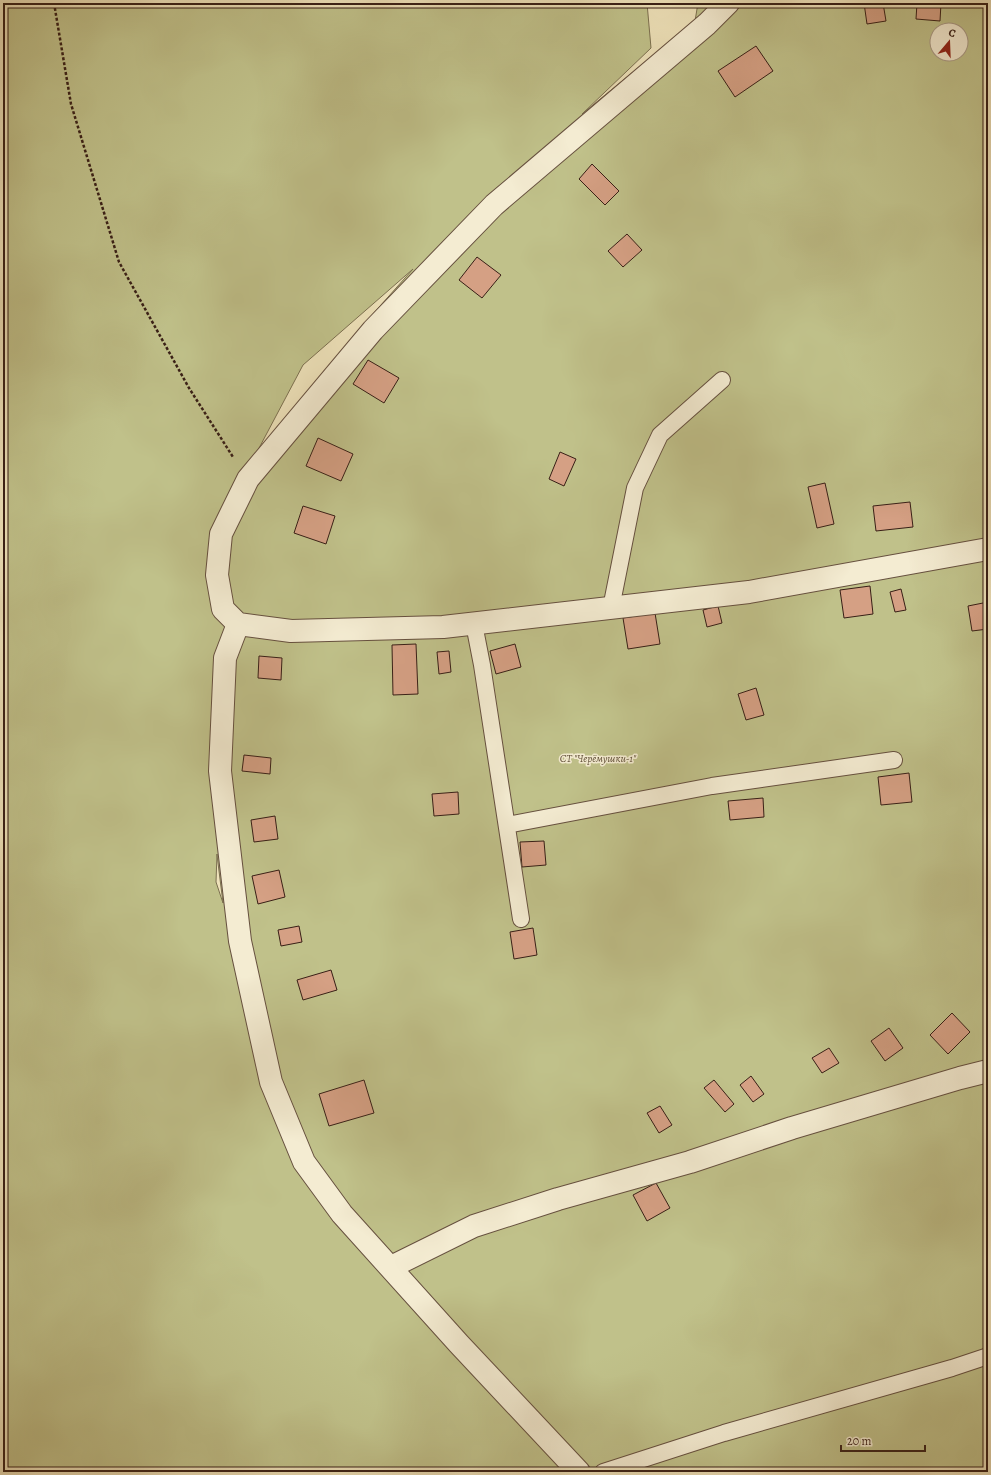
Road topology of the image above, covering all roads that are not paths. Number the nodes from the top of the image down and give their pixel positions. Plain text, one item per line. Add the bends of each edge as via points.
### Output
1 (728, 3) edge
2 (722, 380) dead end
3 (988, 549) edge
4 (612, 608) junction
5 (238, 624) junction
6 (474, 624) junction
7 (894, 760) dead end
8 (507, 825) junction
9 (522, 918) dead end
10 (988, 1071) edge
11 (391, 1267) junction
12 (988, 1356) edge
13 (579, 1472) edge
14 (603, 1472) edge

1 - 5 street via 701,30 494,204 373,330 248,479 221,534 217,575 223,609
2 - 4 lane via 660,435 635,488
3 - 4 street via 749,592
4 - 6 street
5 - 6 street via 291,631
5 - 11 street via 225,658 220,772 240,941 271,1082 304,1162 342,1214
6 - 8 lane
7 - 8 lane via 712,786
8 - 9 lane
10 - 11 street via 792,1128 690,1162 558,1199 474,1226
11 - 13 street
12 - 14 lane via 724,1433

